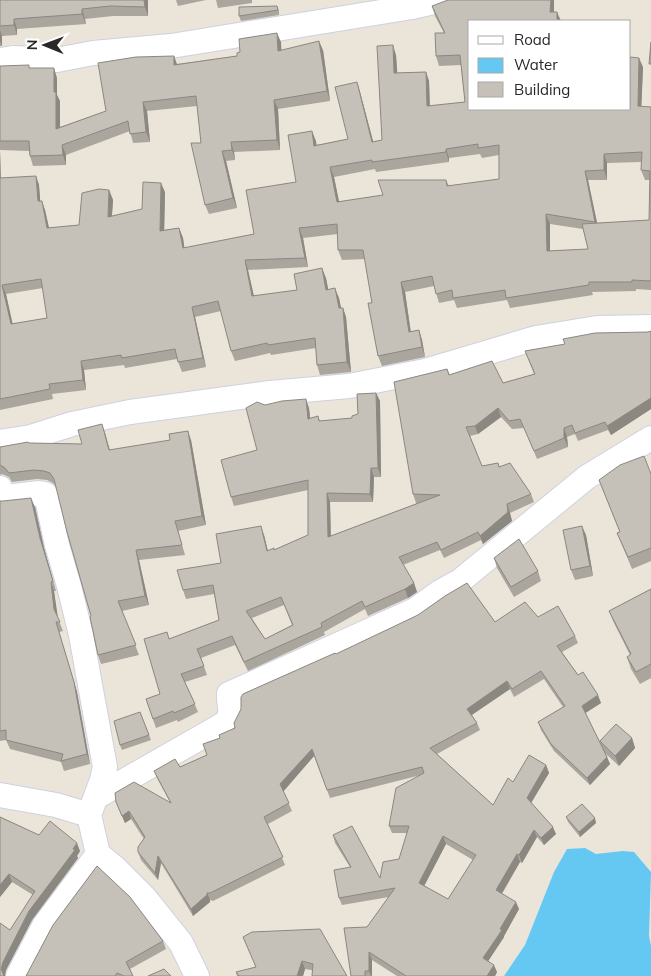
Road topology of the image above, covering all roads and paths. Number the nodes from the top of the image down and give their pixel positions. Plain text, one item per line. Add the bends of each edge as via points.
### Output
1 (442, 0) edge
2 (0, 60) edge
3 (651, 327) edge
4 (651, 438) edge
5 (0, 442) edge
6 (0, 488) edge
7 (0, 795) edge
8 (93, 806) junction
9 (98, 854) junction
10 (18, 976) edge
11 (197, 976) edge

1 - 2 street via 171,46 93,53 57,60
3 - 5 street via 597,328 536,338 425,371 349,386 130,412
4 - 8 street via 587,477 460,581 415,610 235,690 229,694 230,718 224,724
6 - 8 street via 6,498 39,492 47,499 82,635 105,767
7 - 8 street via 56,805
8 - 9 street
9 - 10 street via 44,926
9 - 11 street via 145,898 181,944

